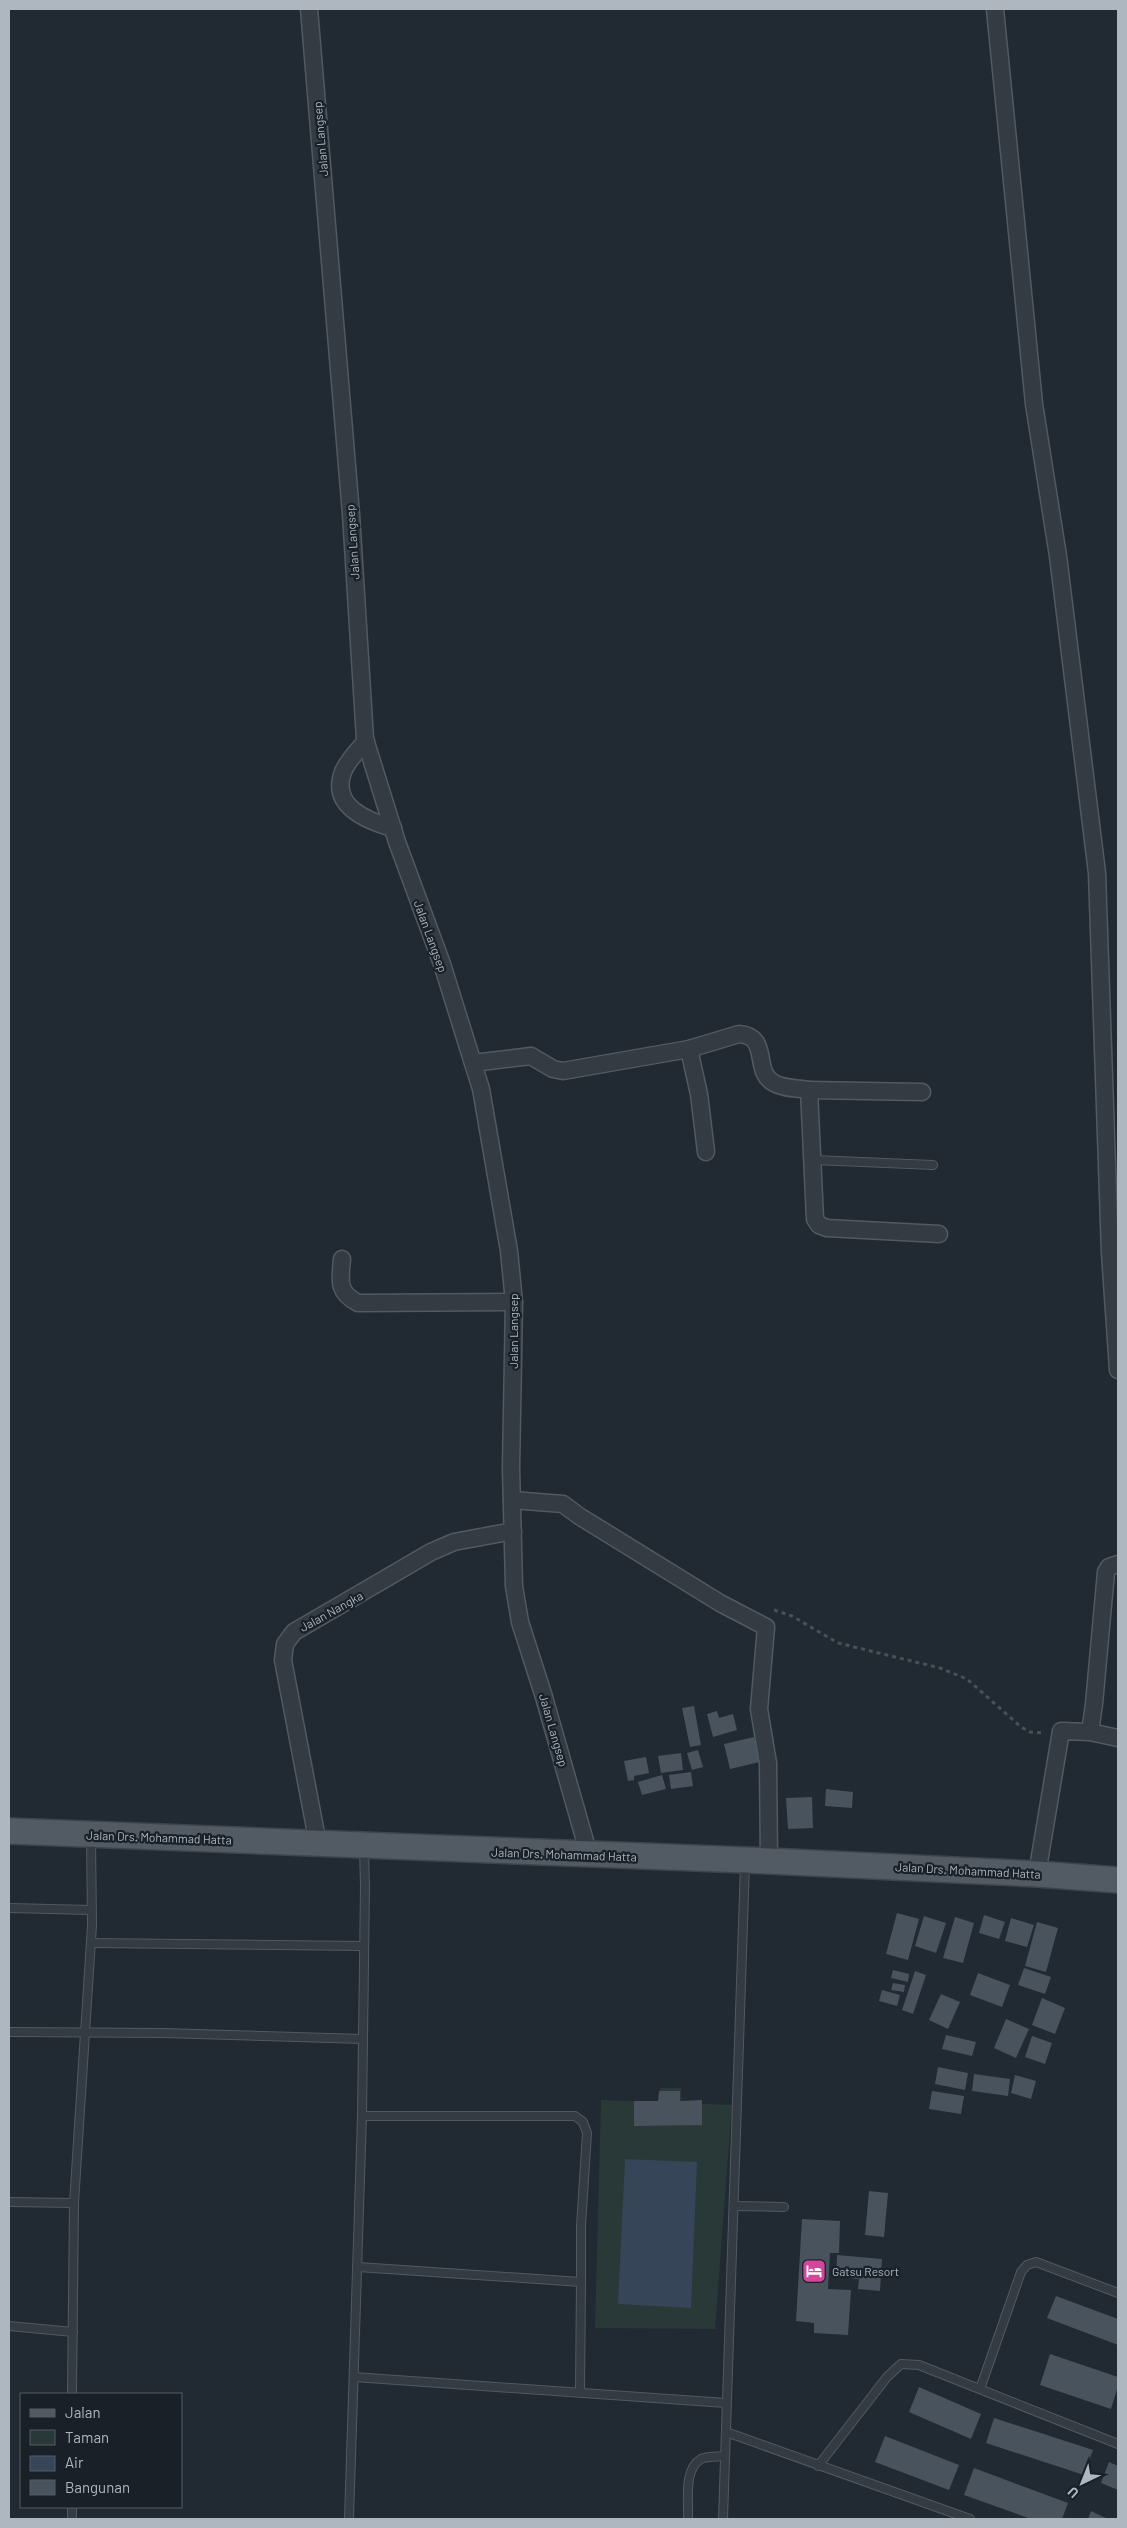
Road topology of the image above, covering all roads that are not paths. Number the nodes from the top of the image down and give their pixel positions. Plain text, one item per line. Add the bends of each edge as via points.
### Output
1 (309, 9) edge
2 (994, 9) edge
3 (366, 741) junction
4 (393, 828) junction
5 (689, 1049) junction
6 (473, 1063) junction
7 (809, 1090) junction
8 (922, 1092) dead end
9 (706, 1152) dead end
10 (814, 1160) junction
11 (933, 1165) dead end
12 (939, 1234) dead end
13 (342, 1259) dead end
14 (514, 1302) junction
15 (1118, 1370) edge
16 (512, 1500) junction
17 (513, 1531) junction
18 (1118, 1564) edge
19 (1090, 1732) junction
20 (1118, 1738) edge
21 (9, 1831) edge
22 (91, 1835) junction
23 (318, 1844) junction
24 (364, 1846) junction
25 (589, 1855) junction
26 (757, 1860) junction
27 (1037, 1874) junction
28 (1118, 1880) edge
29 (9, 1908) edge
30 (91, 1910) junction
31 (91, 1943) junction
32 (363, 1946) junction
33 (9, 2032) edge
34 (85, 2033) junction
35 (363, 2039) junction
36 (362, 2116) junction
37 (9, 2202) edge
38 (74, 2203) junction
39 (734, 2206) junction
40 (784, 2207) dead end
41 (358, 2267) junction
42 (581, 2282) junction
43 (1118, 2293) edge
44 (9, 2326) edge
45 (73, 2332) junction
46 (354, 2377) junction
47 (980, 2389) junction
48 (72, 2393) edge
49 (580, 2393) junction
50 (726, 2403) junction
51 (726, 2432) junction
52 (1118, 2444) edge
53 (725, 2456) junction
54 (818, 2466) junction
55 (350, 2519) edge
56 (688, 2519) edge
57 (723, 2519) edge
58 (970, 2519) edge

1 - 3 street, Jalan Langsep via 351,514
2 - 15 street via 1034,404 1058,556 1097,873 1110,1253
3 - 4 street, Jalan Langsep
3 - 4 street via 343,772 340,785 343,800 352,811
4 - 6 street, Jalan Langsep via 442,964
5 - 6 street via 563,1071 531,1056
5 - 7 street via 747,1034 758,1044 767,1078 786,1087
5 - 9 street via 699,1094
6 - 14 street, Jalan Langsep via 481,1089 509,1251
7 - 8 street
7 - 10 street
10 - 11 lane
10 - 12 street via 815,1219 820,1226
13 - 14 street via 340,1284 347,1297 358,1303
14 - 16 street, Jalan Langsep
16 - 17 street, Jalan Langsep
16 - 26 street via 563,1504 720,1603 766,1627 759,1709 768,1763
17 - 23 street, Jalan Nangka via 454,1542 431,1552 294,1632 285,1644 282,1660
17 - 25 street, Jalan Langsep via 514,1586 520,1622
18 - 19 street via 1106,1572
19 - 20 street
19 - 27 street via 1059,1742
21 - 22 main road, Jalan Drs. Mohammad Hatta
22 - 23 main road, Jalan Drs. Mohammad Hatta
22 - 30 lane
23 - 24 main road, Jalan Drs. Mohammad Hatta
24 - 25 main road, Jalan Drs. Mohammad Hatta
24 - 32 lane
25 - 26 main road, Jalan Drs. Mohammad Hatta
26 - 27 main road, Jalan Drs. Mohammad Hatta
26 - 39 lane via 742,1915
27 - 28 main road, Jalan Drs. Mohammad Hatta
29 - 30 lane
30 - 31 lane
31 - 32 lane
31 - 34 lane
32 - 35 lane
33 - 34 lane
34 - 35 lane
34 - 38 lane
35 - 36 lane
36 - 41 lane
36 - 42 lane via 575,2116 583,2122 587,2133
37 - 38 lane
38 - 45 lane
39 - 40 lane
39 - 50 lane
41 - 42 lane
41 - 46 lane
42 - 49 lane
43 - 47 lane via 1036,2262 1027,2264 1021,2272
44 - 45 lane
45 - 48 lane
46 - 49 lane
46 - 55 lane
47 - 52 lane
47 - 54 lane via 919,2365 901,2364 887,2377
49 - 50 lane
50 - 51 lane
51 - 53 lane
51 - 54 lane
53 - 56 lane via 701,2459 694,2466 689,2476
53 - 57 lane
54 - 58 lane

